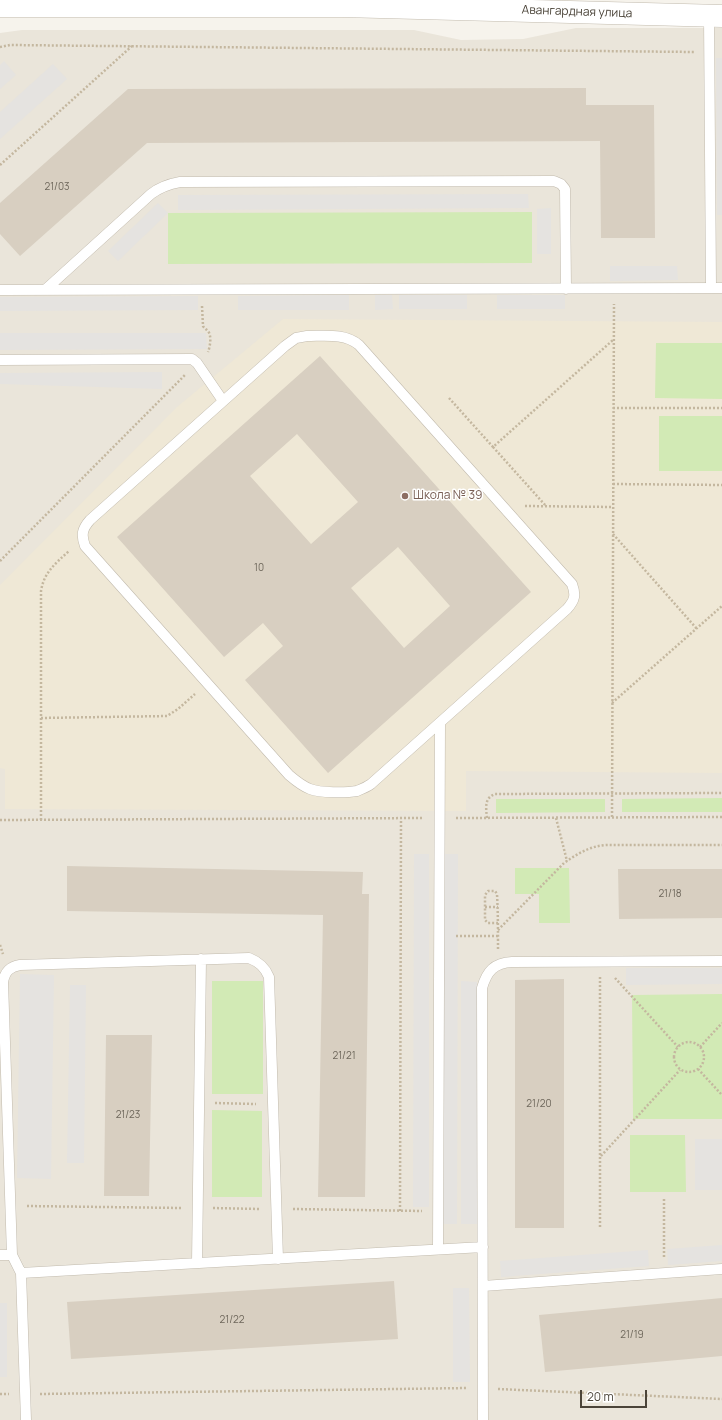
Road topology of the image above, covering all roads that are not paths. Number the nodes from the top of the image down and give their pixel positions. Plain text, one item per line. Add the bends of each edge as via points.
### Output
1 (91, 3) edge
2 (0, 6) edge
3 (715, 16) edge
4 (711, 288) junction
5 (722, 288) edge
6 (566, 289) junction
7 (0, 290) edge
8 (44, 290) junction
9 (0, 360) edge
10 (223, 401) junction
11 (440, 722) junction
12 (201, 959) junction
13 (722, 961) edge
14 (483, 1247) junction
15 (438, 1249) junction
16 (0, 1255) edge
17 (12, 1255) junction
18 (278, 1259) junction
19 (197, 1263) junction
20 (722, 1269) edge
21 (21, 1274) junction
22 (483, 1286) junction
23 (26, 1420) edge
24 (483, 1420) edge

1 - 2 street, Авангардная улица
1 - 3 street, Авангардная улица via 342,6
3 - 4 lane via 709,53
4 - 5 lane
4 - 6 lane
6 - 8 lane
6 - 8 lane via 566,189 558,182 546,181 171,183 150,194
7 - 8 lane
9 - 10 lane via 192,359
10 - 11 lane via 296,338 307,336 350,339 359,345 572,584 575,595 573,602
10 - 11 lane via 84,526 82,539 85,546 289,775 305,787 319,791 350,792 364,788
11 - 15 lane
12 - 17 lane via 20,965 13,966 5,975 3,982
12 - 18 lane via 248,958 257,961 269,977
12 - 19 lane
13 - 14 lane via 503,962 490,970 482,988
14 - 15 lane
14 - 22 lane
15 - 18 lane
16 - 17 lane
17 - 21 lane
18 - 19 lane
19 - 21 lane
20 - 22 lane
21 - 23 lane
22 - 24 lane

